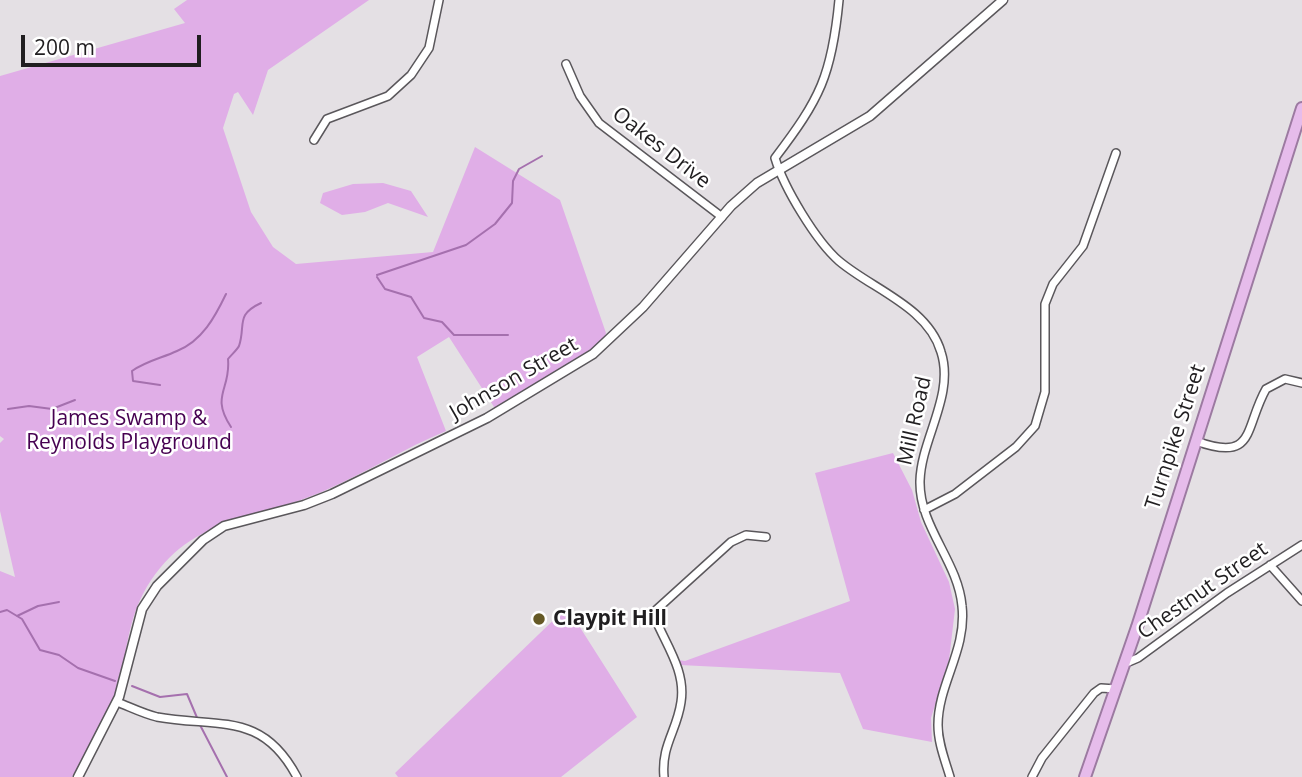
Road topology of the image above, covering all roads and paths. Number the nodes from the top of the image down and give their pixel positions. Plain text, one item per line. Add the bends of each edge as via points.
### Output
1 (439, 0) edge
2 (839, 0) edge
3 (1003, 0) edge
4 (566, 64) dead end
5 (1302, 108) edge
6 (314, 140) dead end
7 (786, 144) junction
8 (1116, 153) dead end
9 (796, 159) junction
10 (778, 168) junction
11 (722, 217) junction
12 (1302, 383) edge
13 (1196, 442) junction
14 (924, 510) junction
15 (766, 537) dead end
16 (1302, 545) edge
17 (1270, 565) junction
18 (1302, 601) edge
19 (1124, 664) junction
20 (1116, 689) junction
21 (117, 702) junction
22 (78, 777) edge
23 (297, 777) edge
24 (664, 777) edge
25 (950, 777) edge
26 (1032, 777) edge
27 (1085, 777) edge

1 - 6 street via 429,48 411,75 388,96 327,119
2 - 7 street via 831,66 817,98
3 - 9 street, Johnson Street via 870,116
4 - 11 street, Oakes Drive via 599,123
5 - 13 highway, Turnpike Street
7 - 9 street
7 - 10 street via 775,158
8 - 14 street via 1083,246 1053,284 1045,304 1045,392 1035,426 1016,447 955,494
9 - 10 street, Johnson Street
10 - 11 street, Johnson Street
10 - 14 street, Mill Road via 831,254 899,302 930,331 940,348 944,381 921,468
11 - 21 street, Johnson Street via 621,329 593,354 537,390 332,494 224,526 203,540 157,586 142,608
12 - 13 street via 1285,379 1265,389 1248,436 1240,445 1220,449
13 - 19 highway, Turnpike Street
14 - 25 street, Mill Road via 957,580 963,608 959,647 938,726
15 - 24 street via 746,535 731,542 654,613 682,683 679,712 663,757
16 - 17 street, Chestnut Street
17 - 18 street
17 - 19 street, Chestnut Street
19 - 20 highway, Turnpike Street
20 - 26 street via 1101,688 1094,694
20 - 27 highway, Turnpike Street
21 - 22 street, Johnson Street
21 - 23 street via 156,717 235,724 262,735 281,751

